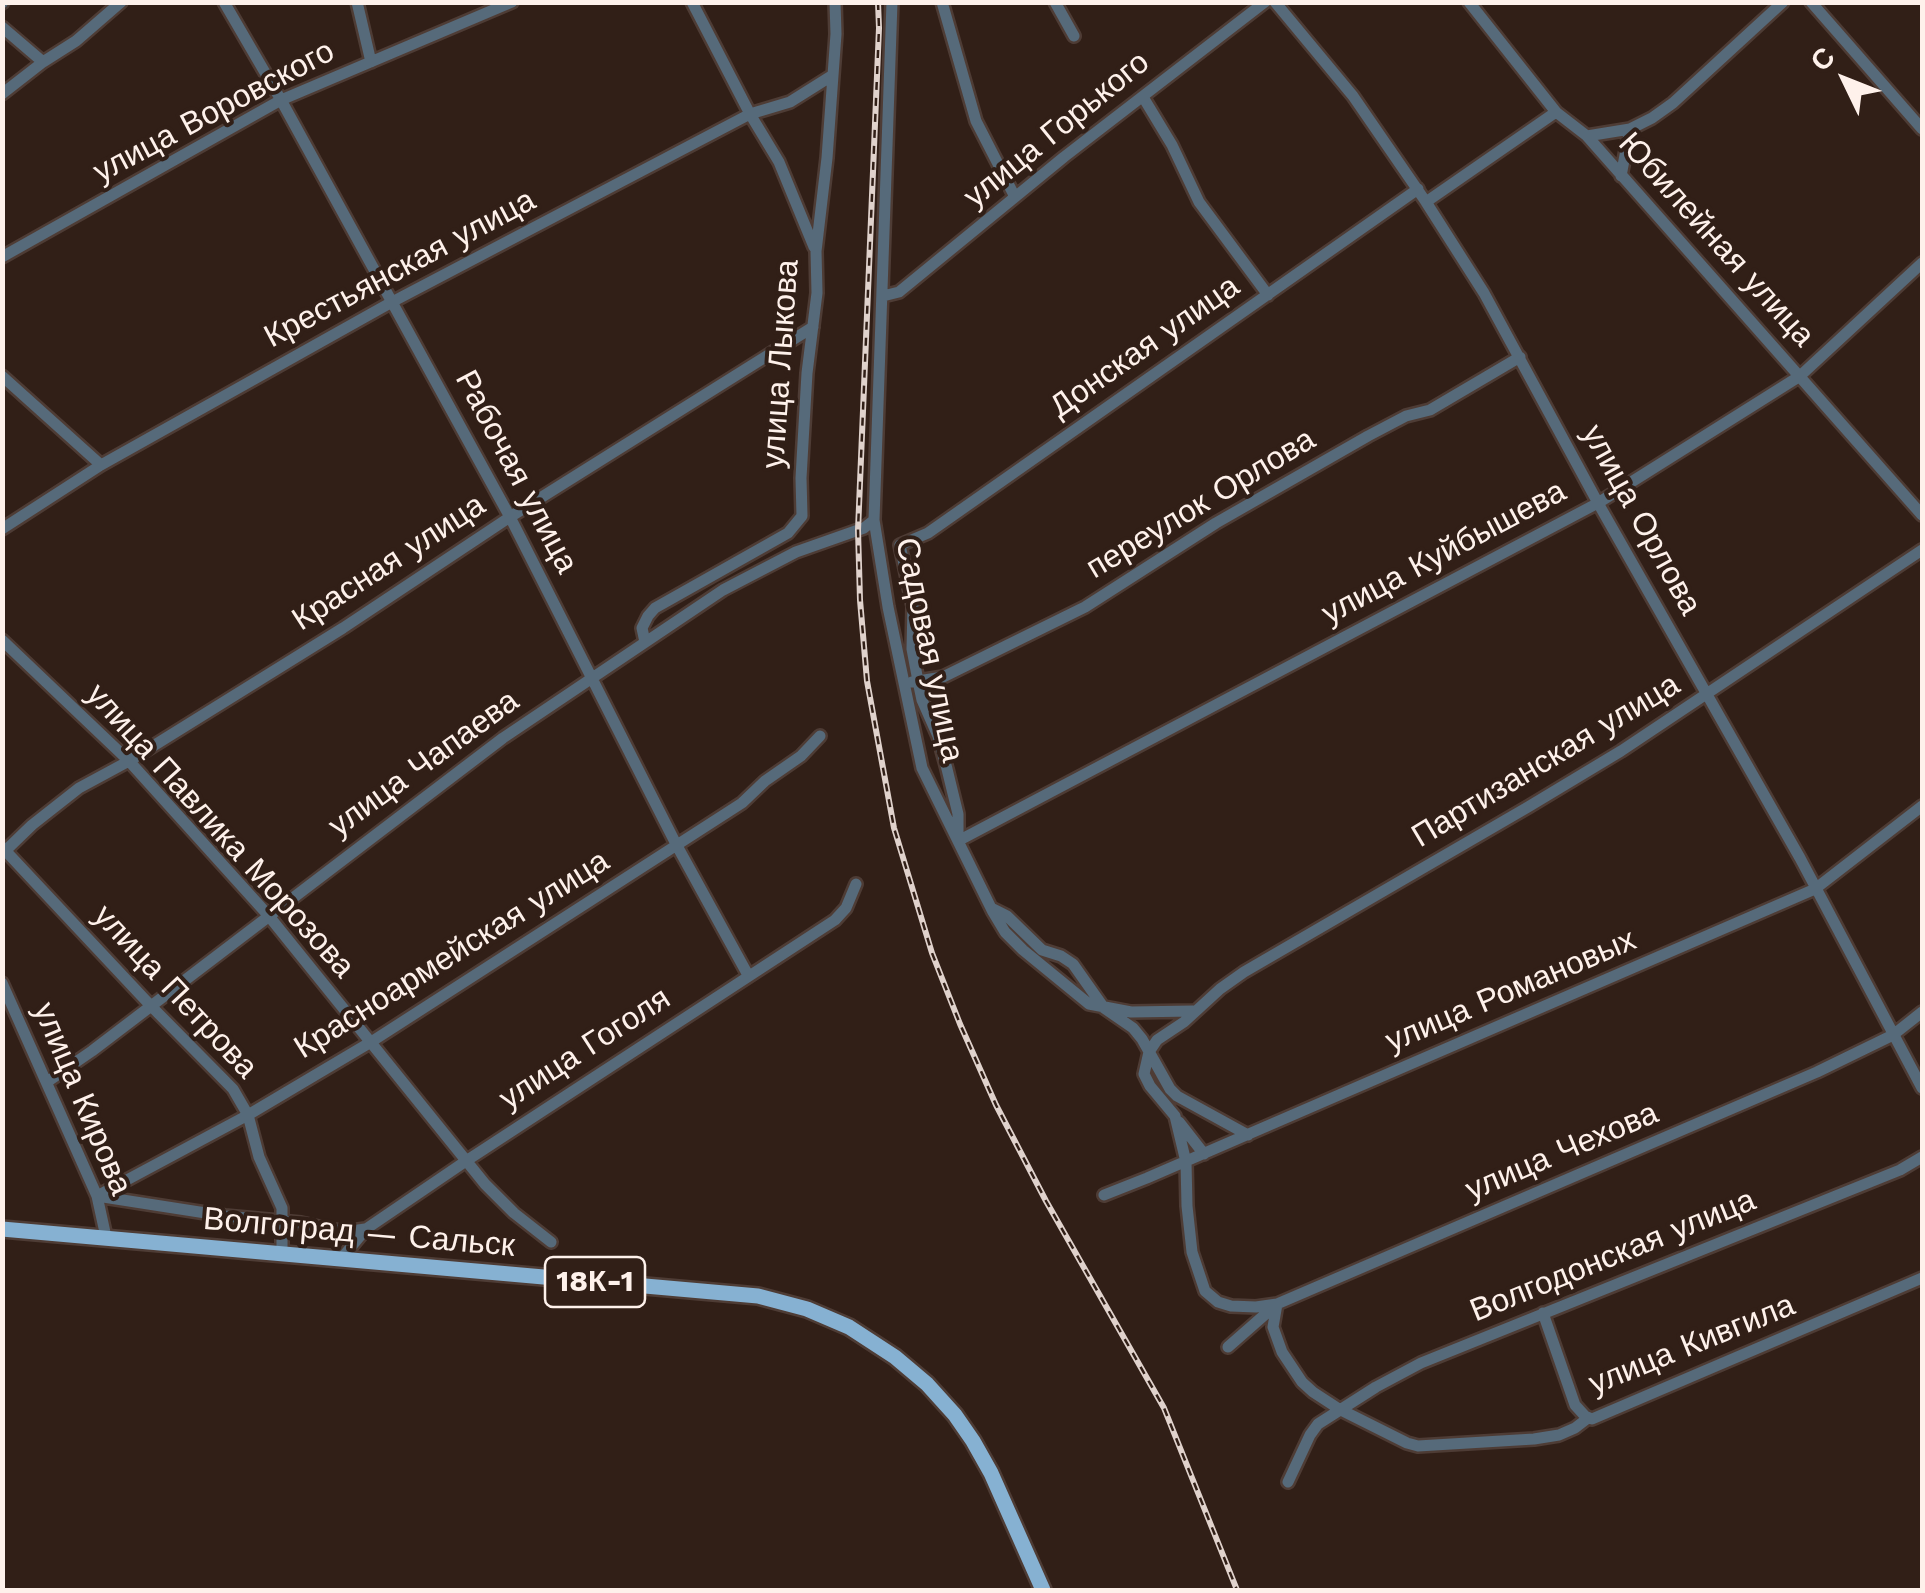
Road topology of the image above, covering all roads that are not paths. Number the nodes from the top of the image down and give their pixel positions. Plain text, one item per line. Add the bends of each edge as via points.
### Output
1 (121, 2) edge
2 (224, 2) edge
3 (357, 2) edge
4 (512, 2) edge
5 (692, 2) edge
6 (835, 2) edge
7 (892, 2) edge
8 (942, 2) edge
9 (1056, 2) edge
10 (1265, 2) edge
11 (1275, 2) edge
12 (1469, 2) edge
13 (1783, 2) edge
14 (1810, 2) edge
15 (2, 27) edge
16 (1074, 36) dead end
17 (43, 62) junction
18 (371, 62) junction
19 (833, 75) junction
20 (2, 94) edge
21 (1142, 97) junction
22 (282, 100) junction
23 (1556, 112) junction
24 (750, 114) junction
25 (1922, 129) edge
26 (1630, 130) junction
27 (1587, 136) junction
28 (1621, 176) junction
29 (1418, 189) junction
30 (1015, 196) junction
31 (1426, 202) junction
32 (816, 251) junction
33 (2, 256) edge
34 (1922, 264) edge
35 (1268, 295) junction
36 (882, 296) junction
37 (392, 302) junction
38 (813, 327) junction
39 (1520, 357) junction
40 (2, 376) edge
41 (1800, 376) junction
42 (101, 465) junction
43 (1598, 503) junction
44 (1922, 515) edge
45 (510, 517) junction
46 (874, 520) junction
47 (2, 530) edge
48 (858, 530) joint
49 (900, 545) joint
50 (1922, 550) edge
51 (2, 640) edge
52 (645, 642) junction
53 (593, 678) junction
54 (918, 681) junction
55 (903, 684) junction
56 (1706, 694) junction
57 (820, 736) dead end
58 (129, 761) junction
59 (1922, 806) edge
60 (958, 841) junction
61 (676, 844) junction
62 (4, 850) edge
63 (856, 884) dead end
64 (1816, 889) junction
65 (990, 906) junction
66 (268, 915) junction
67 (748, 975) junction
68 (2, 983) edge
69 (151, 1006) junction
70 (1104, 1008) junction
71 (1193, 1011) junction
72 (1922, 1012) edge
73 (1893, 1035) junction
74 (371, 1042) junction
75 (1149, 1052) junction
76 (47, 1082) junction
77 (1922, 1088) edge
78 (248, 1114) junction
79 (1175, 1116) junction
80 (1248, 1135) junction
81 (1204, 1154) junction
82 (1922, 1157) edge
83 (466, 1160) junction
84 (1186, 1162) junction
85 (1104, 1195) dead end
86 (97, 1196) junction
87 (284, 1222) junction
88 (2, 1228) edge
89 (366, 1228) junction
90 (106, 1238) junction
91 (551, 1242) dead end
92 (282, 1252) junction
93 (341, 1258) junction
94 (1922, 1278) edge
95 (1277, 1304) junction
96 (1543, 1314) junction
97 (1228, 1347) dead end
98 (1334, 1412) junction
99 (1588, 1418) junction
100 (1288, 1482) dead end
101 (1043, 1590) edge

1 - 17 street
2 - 22 street, Рабочая улица
3 - 18 street
4 - 18 street, улица Воровского
5 - 24 street
6 - 19 street, улица Лыкова
7 - 36 street, Садовая улица
8 - 30 street via 976,121
9 - 16 street
10 - 21 street, улица Горького
11 - 29 street, улица Орлова
12 - 23 street, Юбилейная улица
13 - 26 street via 1673,103
14 - 25 street
15 - 17 street
17 - 20 street
18 - 22 street, улица Воровского
19 - 24 street, Крестьянская улица via 790,102
19 - 32 street, улица Лыкова
21 - 30 street, улица Горького
21 - 35 street via 1199,202
22 - 33 street, улица Воровского
22 - 37 street, Рабочая улица
23 - 27 street, Юбилейная улица
23 - 31 street
24 - 32 street via 779,162
24 - 37 street, Крестьянская улица
26 - 27 street
26 - 28 street
27 - 28 street, Юбилейная улица
28 - 41 street, Юбилейная улица
29 - 31 street, улица Орлова
29 - 35 street, Донская улица
30 - 36 street, улица Горького via 899,292
31 - 39 street, улица Орлова
32 - 38 street, улица Лыкова
34 - 41 street, улица Куйбышева
35 - 49 street, Донская улица
36 - 46 street, Садовая улица
37 - 42 street, Крестьянская улица
37 - 45 street, Рабочая улица
38 - 45 street, Красная улица
38 - 52 street, улица Лыкова via 802,516 788,533 655,608 642,628
39 - 43 street, улица Орлова
39 - 54 street, переулок Орлова via 1216,523 1086,606 943,677
40 - 42 street
41 - 43 street, улица Куйбышева
41 - 44 street, Юбилейная улица
42 - 47 street, Крестьянская улица
43 - 56 street, улица Орлова
43 - 60 street, улица Куйбышева
45 - 53 street, Рабочая улица
45 - 58 street, Красная улица
46 - 48 street, Садовая улица
46 - 55 street, Садовая улица
48 - 52 street, улица Чапаева via 772,564
49 - 54 street, Садовая улица
50 - 56 street, Партизанская улица
51 - 58 street, улица Павлика Морозова
52 - 53 street, улица Чапаева
53 - 61 street, Рабочая улица
53 - 66 street, улица Чапаева
54 - 55 street, переулок Орлова
54 - 60 street, Садовая улица via 948,769
55 - 60 street, Садовая улица via 922,768
56 - 64 street, улица Орлова
56 - 71 street, Партизанская улица via 1528,807 1244,972
57 - 61 street, Красноармейская улица via 742,803
58 - 62 street, Красная улица via 79,788
58 - 66 street, улица Павлика Морозова
59 - 64 street, улица Романовых
60 - 65 street
61 - 67 street, Рабочая улица
61 - 74 street, Красноармейская улица
62 - 69 street, улица Петрова
63 - 67 street, улица Гоголя via 835,920
64 - 73 street, улица Орлова
64 - 80 street, улица Романовых
65 - 70 street via 1023,950 1089,1004
65 - 70 street via 1042,950 1073,964
66 - 69 street, улица Чапаева
66 - 74 street, улица Павлика Морозова
67 - 83 street, улица Гоголя
68 - 76 street, улица Кирова
69 - 76 street, улица Чапаева
69 - 78 street, улица Петрова via 233,1089
70 - 71 street
70 - 75 street via 1133,1028
71 - 75 street, Партизанская улица
72 - 73 street, улица Чехова
73 - 77 street, улица Орлова
73 - 95 street, улица Чехова
74 - 78 street, Красноармейская улица
74 - 83 street, улица Павлика Морозова
75 - 79 street via 1144,1074
75 - 80 street via 1176,1096
76 - 86 street, улица Кирова
78 - 86 street, Красноармейская улица
78 - 87 street, улица Петрова
79 - 81 street
79 - 84 street
80 - 81 street, улица Романовых
81 - 84 street, улица Романовых
82 - 96 street, Волгодонская улица
83 - 89 street, улица Гоголя
83 - 91 street, улица Павлика Морозова via 498,1199
84 - 85 street, улица Романовых
84 - 95 street via 1192,1252 1204,1291 1231,1306
86 - 87 street
86 - 90 street, улица Кирова
87 - 89 street
87 - 92 street, улица Петрова
88 - 90 main road, Волгоград — Сальск / 18К-1
89 - 93 street, улица Гоголя
90 - 92 main road, Волгоград — Сальск / 18К-1
92 - 93 main road, Волгоград — Сальск / 18К-1
93 - 101 main road, Волгоград — Сальск / 18К-1 via 758,1296 849,1327 895,1357 955,1415 991,1473
94 - 99 street, улица Кивгила
95 - 97 street, улица Чехова
95 - 98 street via 1273,1327 1282,1352
96 - 98 street, Волгодонская улица via 1421,1363
96 - 99 street, улица Кивгила via 1575,1405
98 - 99 street via 1407,1443 1434,1447 1534,1439
98 - 100 street via 1310,1435

